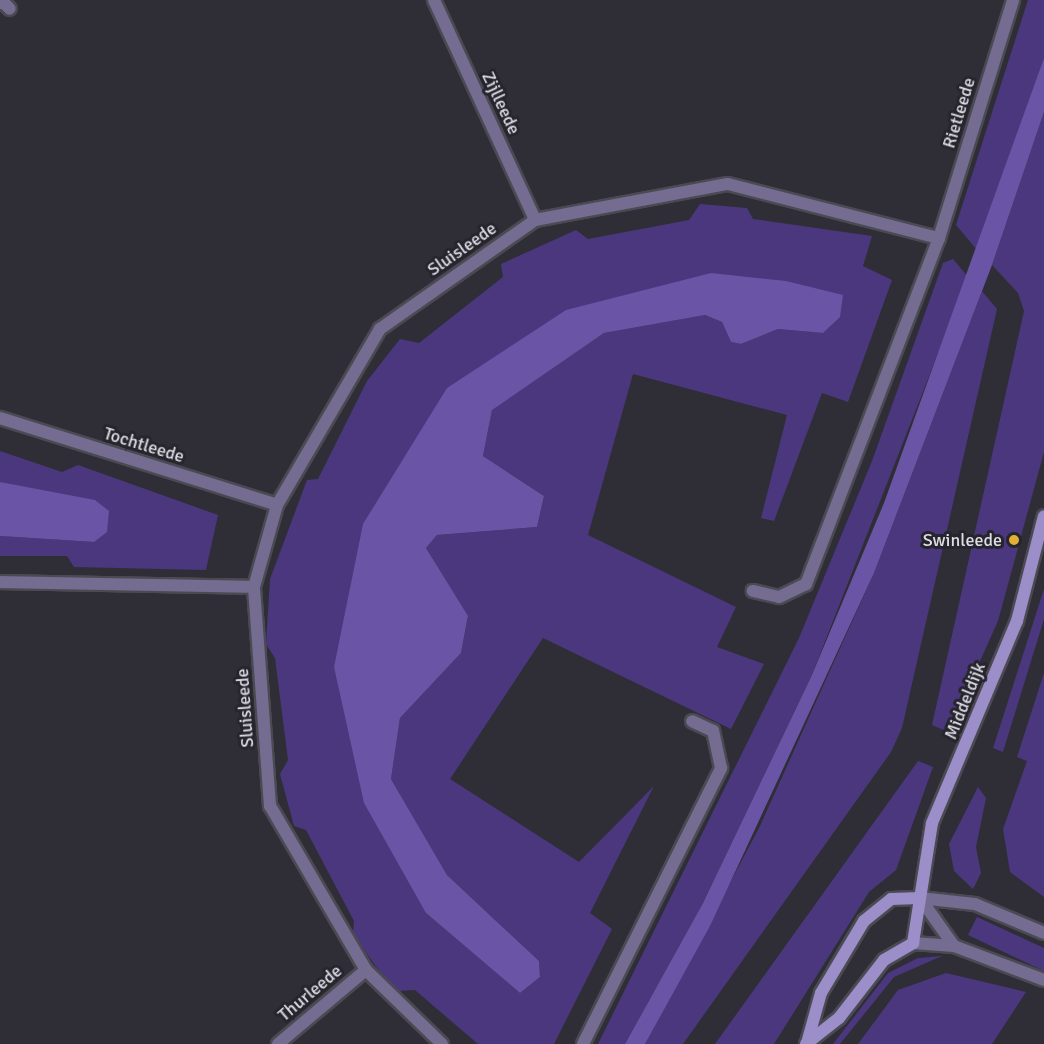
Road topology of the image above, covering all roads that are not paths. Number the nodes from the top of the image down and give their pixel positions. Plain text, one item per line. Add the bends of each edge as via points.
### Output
1 (0, 0) edge
2 (434, 0) edge
3 (1013, 0) edge
4 (10, 9) dead end
5 (535, 220) junction
6 (939, 238) junction
7 (0, 418) edge
8 (277, 505) junction
9 (1044, 516) edge
10 (0, 582) edge
11 (254, 587) junction
12 (753, 591) dead end
13 (692, 721) dead end
14 (920, 898) junction
15 (1044, 933) edge
16 (913, 943) junction
17 (954, 946) junction
18 (366, 970) junction
19 (1044, 980) edge
20 (806, 1043) edge
21 (278, 1044) edge
22 (442, 1044) edge
23 (583, 1044) edge

1 - 4 street
2 - 5 street, Zijlleede
3 - 6 street, Rietleede
5 - 6 street, Sluisleede via 728,184
5 - 8 street, Sluisleede via 380,328
6 - 12 street via 806,584 779,597
7 - 8 street, Tochtleede
8 - 11 street, Sluisleede
9 - 14 street, Middeldijk via 1017,621 932,823
10 - 11 street
11 - 18 street, Sluisleede via 270,806
13 - 23 street via 713,731 721,768
14 - 15 street via 975,904
14 - 16 street, Middeldijk
14 - 17 street
14 - 20 street via 891,899 864,921 821,993
16 - 17 street
16 - 20 street via 884,960 839,1018
17 - 19 street
18 - 21 street, Thurleede
18 - 22 street, Sluisleede

